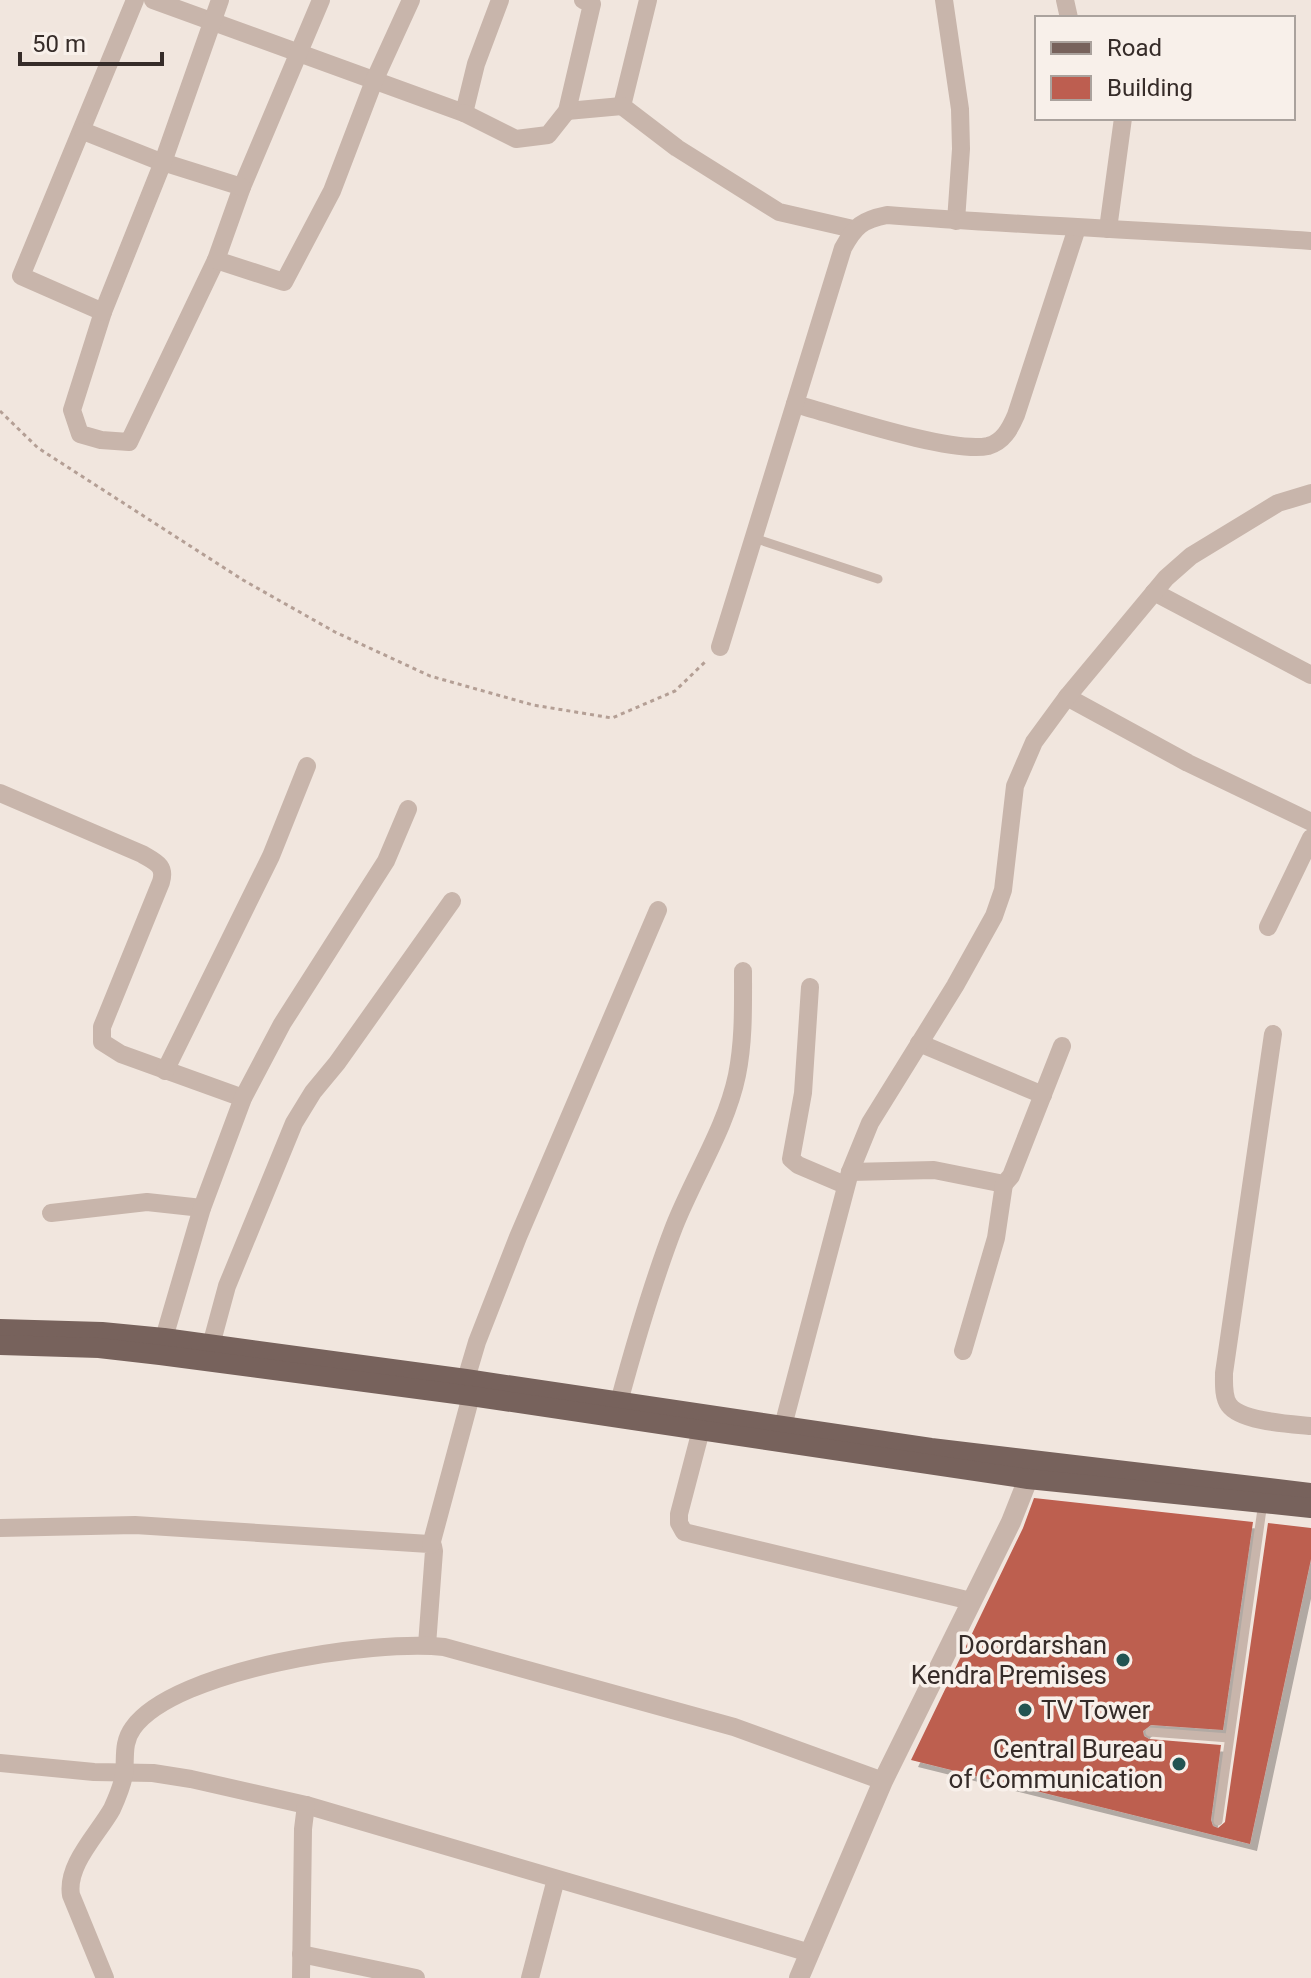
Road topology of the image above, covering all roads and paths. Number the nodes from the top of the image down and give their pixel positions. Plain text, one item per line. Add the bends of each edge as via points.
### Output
1 (135, 0) edge
2 (153, 0) edge
3 (220, 0) edge
4 (321, 0) edge
5 (411, 0) edge
6 (500, 0) edge
7 (583, 0) edge
8 (944, 0) edge
9 (646, 1) edge
10 (213, 20) junction
11 (299, 53) junction
12 (374, 81) junction
13 (622, 106) junction
14 (567, 111) junction
15 (464, 113) junction
16 (1123, 120) edge
17 (83, 131) junction
18 (163, 162) junction
19 (242, 187) junction
20 (956, 221) junction
21 (1077, 228) junction
22 (853, 229) junction
23 (1108, 229) junction
24 (1311, 241) edge
25 (216, 260) junction
26 (103, 312) junction
27 (795, 404) junction
28 (0, 411) edge
29 (1311, 493) edge
30 (754, 538) junction
31 (878, 579) dead end
32 (1154, 592) junction
33 (720, 647) joint
34 (1311, 675) edge
35 (1067, 697) junction
36 (307, 766) dead end
37 (0, 793) edge
38 (408, 809) dead end
39 (1311, 822) edge
40 (1311, 838) edge
41 (452, 901) dead end
42 (658, 910) dead end
43 (1268, 927) dead end
44 (743, 971) dead end
45 (810, 987) dead end
46 (1273, 1034) dead end
47 (919, 1043) junction
48 (1062, 1046) dead end
49 (165, 1071) junction
50 (1043, 1095) junction
51 (243, 1098) junction
52 (847, 1179) junction
53 (1004, 1184) junction
54 (202, 1208) junction
55 (51, 1213) dead end
56 (0, 1329) edge
57 (164, 1338) junction
58 (0, 1345) edge
59 (211, 1345) junction
60 (963, 1351) dead end
61 (468, 1388) junction
62 (619, 1402) junction
63 (783, 1426) junction
64 (1311, 1426) edge
65 (701, 1430) junction
66 (1029, 1470) junction
67 (1311, 1493) edge
68 (1263, 1502) junction
69 (1311, 1508) edge
70 (0, 1528) edge
71 (431, 1545) junction
72 (971, 1601) junction
73 (427, 1645) junction
74 (1150, 1732) dead end
75 (1229, 1738) junction
76 (0, 1763) edge
77 (125, 1772) junction
78 (883, 1781) junction
79 (306, 1805) junction
80 (1218, 1821) dead end
81 (556, 1879) junction
82 (810, 1953) junction
83 (301, 1954) junction
84 (105, 1978) edge
85 (301, 1978) edge
86 (416, 1978) edge
87 (530, 1978) edge
88 (799, 1978) edge

1 - 17 street
2 - 10 street
3 - 10 street
4 - 11 street
5 - 12 street
6 - 15 street
7 - 14 street via 592,4
8 - 20 street via 960,109
9 - 13 street
10 - 11 street
10 - 18 street
11 - 12 street
11 - 19 street
12 - 15 street
12 - 25 street via 332,191 284,282
13 - 14 street
13 - 22 street via 677,148 779,212
14 - 15 street via 548,135 516,139
16 - 23 street
17 - 18 street
17 - 26 street via 21,276
18 - 19 street
18 - 26 street
19 - 25 street
20 - 21 street
20 - 22 street via 887,215
21 - 23 street
21 - 27 street via 1016,415 1007,434 990,445 939,443
22 - 27 street
23 - 24 street
25 - 26 street via 129,442 80,434 72,410
27 - 30 street
28 - 33 path via 38,448 243,580 335,632 430,676 533,705 612,718 675,691
29 - 32 street via 1278,503 1191,556
30 - 31 lane
30 - 33 street
32 - 34 street
32 - 35 street
35 - 39 street
35 - 47 street via 1020,770 1003,890 994,916
36 - 49 street via 271,856
37 - 49 street via 161,865 161,882 101,1035 102,1042 121,1054
38 - 51 street via 386,861 282,1024
40 - 43 street
41 - 59 street via 294,1123 227,1286
42 - 61 street via 518,1237 477,1342
44 - 62 street via 736,1078 674,1225
45 - 52 street via 803,1093 791,1159
46 - 64 street via 1225,1395 1237,1412
47 - 50 street
47 - 52 street via 870,1123
48 - 50 street
49 - 51 street
50 - 53 street
51 - 54 street
52 - 53 street via 934,1170
52 - 63 street
53 - 60 street via 996,1238
54 - 55 street via 147,1202
54 - 57 street
56 - 57 main road
57 - 59 main road
58 - 61 main road via 99,1348
59 - 61 main road
61 - 62 main road
61 - 65 main road
61 - 71 street
62 - 63 main road
63 - 66 main road
65 - 66 main road
65 - 72 street via 679,1514 684,1532
66 - 67 main road
66 - 68 main road
66 - 72 street via 1011,1522
68 - 69 main road
68 - 75 lane
70 - 71 street via 135,1525
71 - 73 street
72 - 78 street
73 - 77 street via 295,1659 195,1685 134,1726 124,1748
73 - 78 street via 465,1651 734,1727
74 - 75 lane
75 - 80 lane
76 - 77 street
77 - 79 street via 191,1779
77 - 84 street via 113,1807 76,1866 70,1889
78 - 82 street
79 - 81 street
79 - 83 street
81 - 82 street
81 - 87 street
82 - 88 street
83 - 85 street
83 - 86 street

